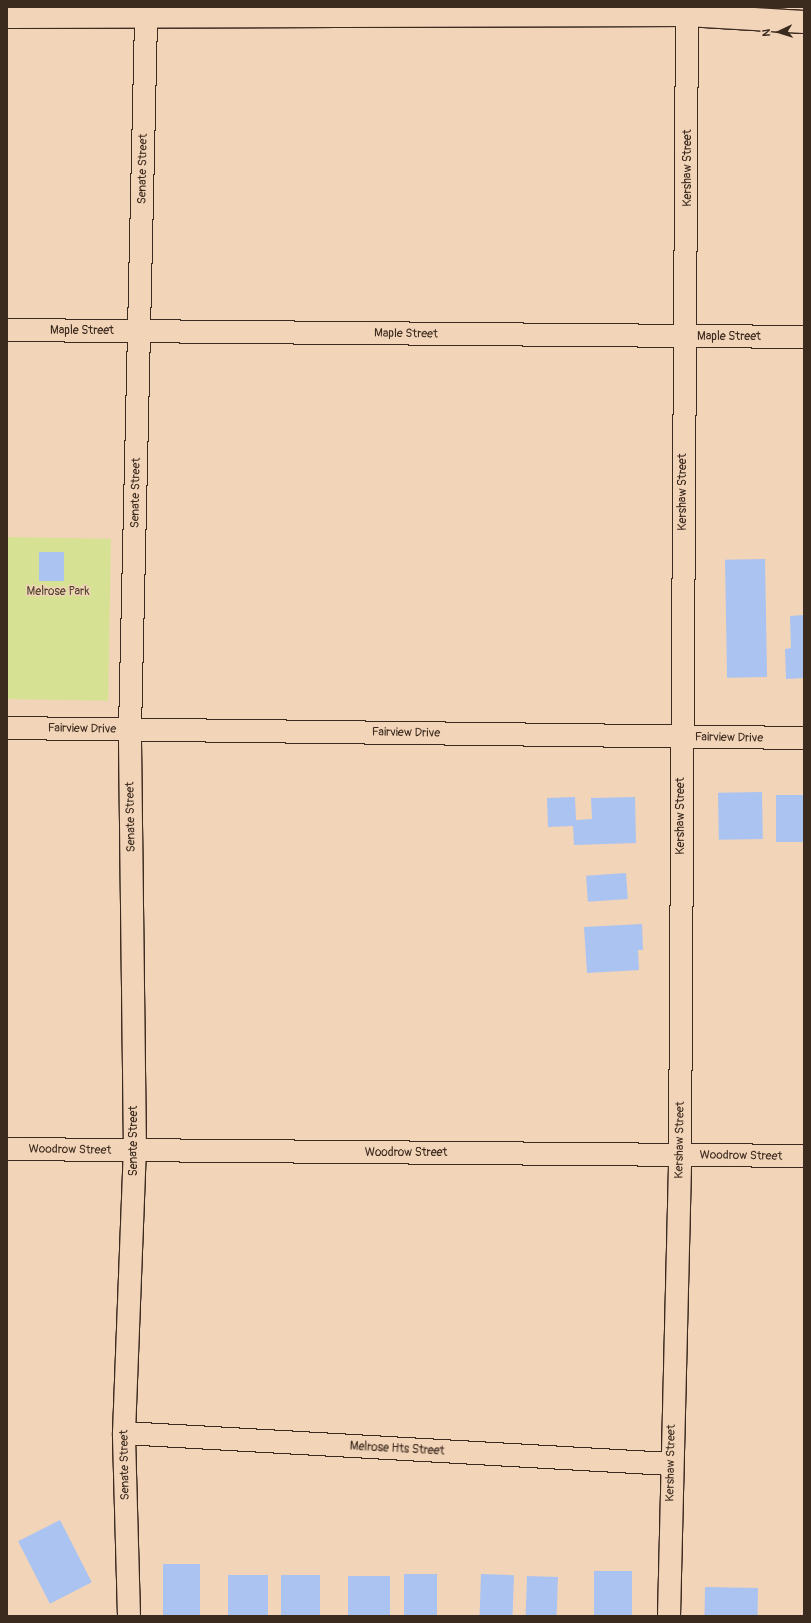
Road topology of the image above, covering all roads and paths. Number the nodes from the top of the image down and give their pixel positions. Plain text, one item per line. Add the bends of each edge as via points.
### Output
1 (205, 12) edge
2 (687, 15) junction
3 (775, 15) edge
4 (7, 17) edge
5 (146, 18) junction
6 (804, 22) edge
7 (7, 330) edge
8 (140, 332) junction
9 (685, 337) junction
10 (804, 337) edge
11 (7, 728) edge
12 (130, 730) junction
13 (682, 737) junction
14 (804, 738) edge
15 (7, 1149) edge
16 (135, 1151) junction
17 (680, 1155) junction
18 (804, 1156) edge
19 (124, 1433) junction
20 (670, 1464) junction
21 (129, 1616) edge
22 (669, 1616) edge

1 - 2 street
1 - 5 street
2 - 3 street
2 - 9 street, Kershaw Street
3 - 6 street
4 - 5 street
5 - 8 street, Senate Street
7 - 8 street, Maple Street
8 - 9 street, Maple Street
8 - 12 street, Senate Street
9 - 10 street, Maple Street
9 - 13 street, Kershaw Street
11 - 12 street, Fairview Drive
12 - 13 street, Fairview Drive
12 - 16 street, Senate Street
13 - 14 street, Fairview Drive
13 - 17 street, Kershaw Street
15 - 16 street, Woodrow Street
16 - 17 street, Woodrow Street
16 - 19 street, Senate Street
17 - 18 street, Woodrow Street
17 - 20 street, Kershaw Street
19 - 20 street, Melrose Hts Street
19 - 21 street, Senate Street
20 - 22 street, Kershaw Street

